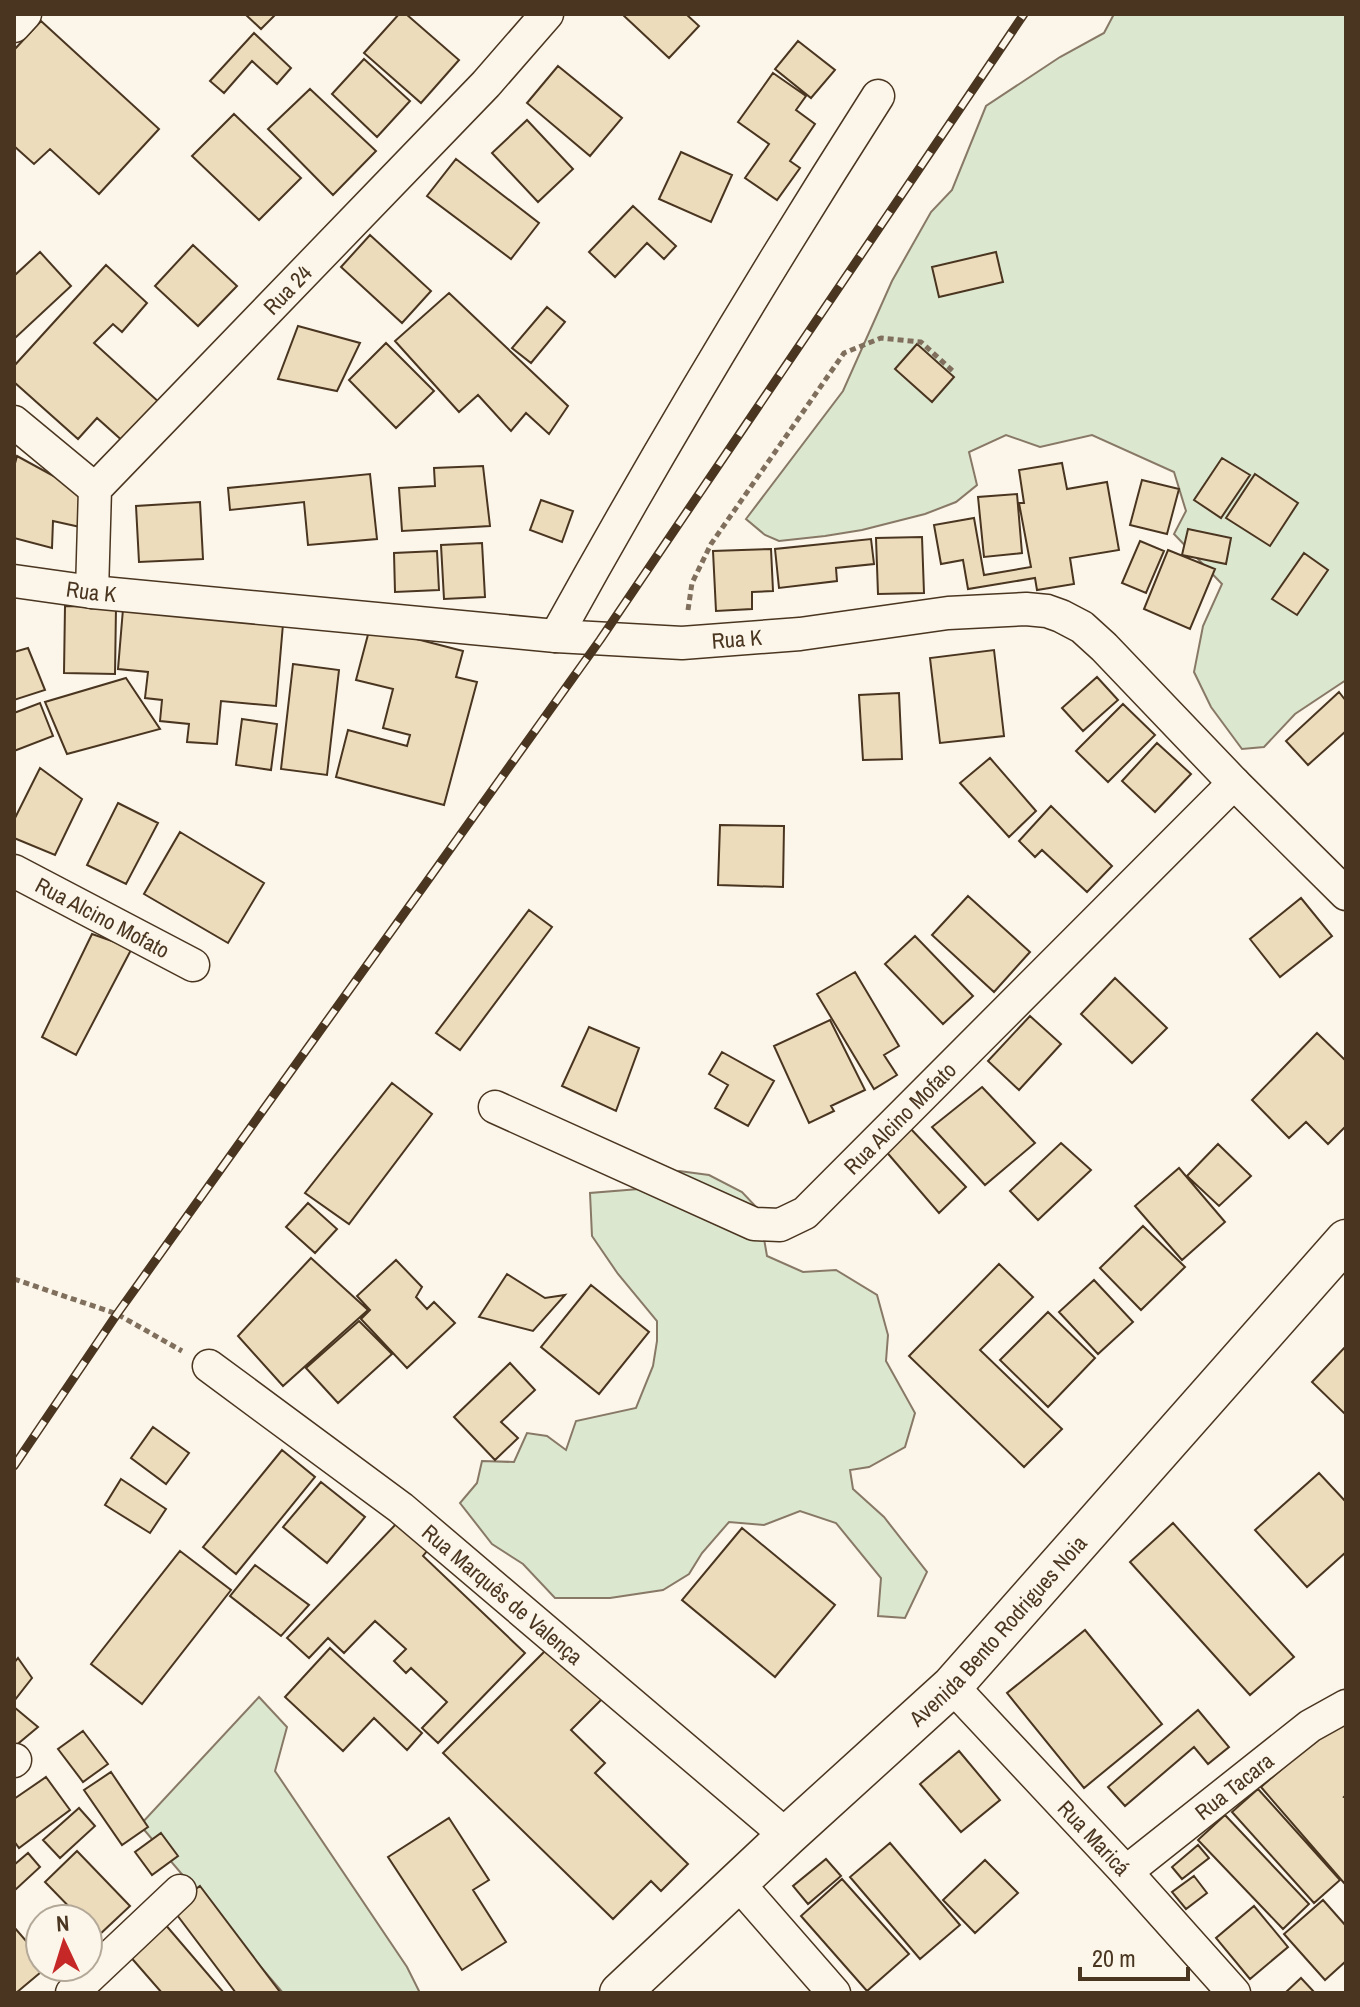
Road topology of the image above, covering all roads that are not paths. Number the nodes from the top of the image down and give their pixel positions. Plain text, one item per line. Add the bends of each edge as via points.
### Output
1 (25, 14) edge
2 (547, 14) edge
3 (14, 26) edge
4 (878, 96) dead end
5 (14, 422) edge
6 (95, 489) junction
7 (14, 581) edge
8 (92, 592) junction
9 (556, 636) junction
10 (1234, 783) junction
11 (14, 871) edge
12 (1346, 894) edge
13 (193, 965) dead end
14 (495, 1107) dead end
15 (1346, 1240) edge
16 (209, 1366) road end
17 (952, 1686) junction
18 (1346, 1706) edge
19 (787, 1836) junction
20 (1126, 1872) junction
21 (737, 1882) junction
22 (180, 1891) dead end
23 (72, 1993) edge
24 (620, 1993) edge
25 (834, 1993) edge
26 (1234, 1993) edge

1 - 3 street
2 - 6 street, Rua 24 via 486,84
4 - 9 street via 714,361
5 - 6 street
6 - 8 street
7 - 8 street, Rua K
8 - 9 street, Rua K
9 - 10 street, Rua K via 682,643 800,634 948,613 1047,611 1082,627 1104,647
10 - 12 street, Rua K
10 - 14 street, Rua Alcino Mofato via 805,1213 780,1225 754,1224
11 - 13 street, Rua Alcino Mofato
15 - 17 street, Avenida Bento Rodrigues Noia
16 - 19 street, Rua Marquês de Valença via 401,1508
17 - 19 street, Avenida Bento Rodrigues Noia
17 - 20 street, Rua Maricá
18 - 20 street, Rua Tacara via 1310,1726
19 - 21 street, Avenida Bento Rodrigues Noia
20 - 26 street, Rua Maricá
21 - 24 street, Avenida Bento Rodrigues Noia
21 - 25 street
22 - 23 street

